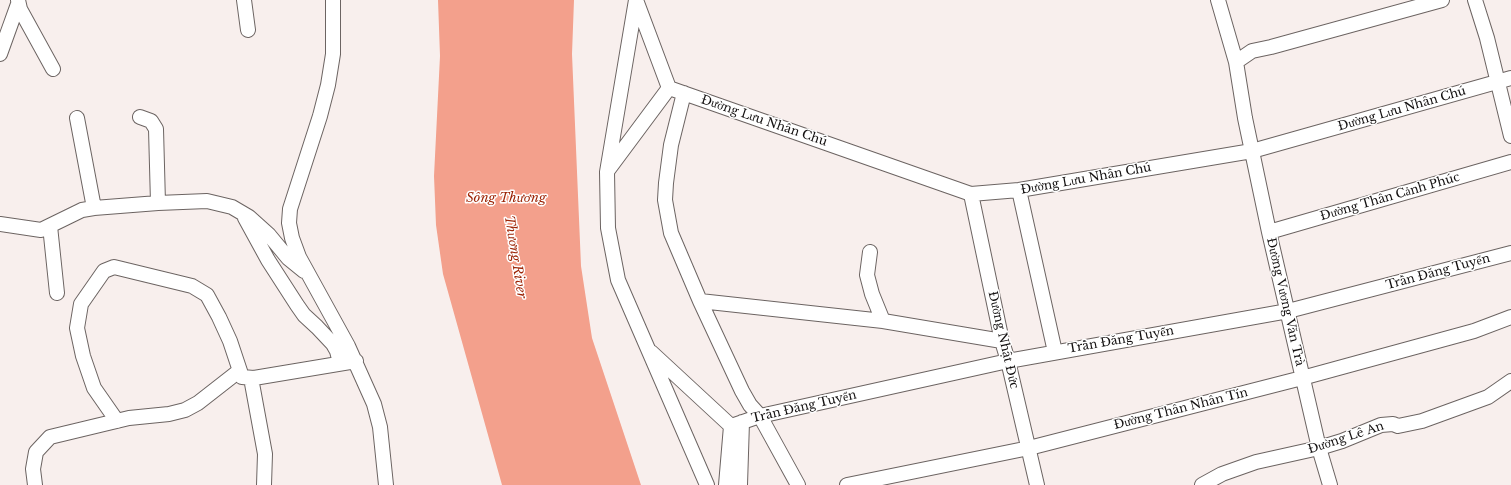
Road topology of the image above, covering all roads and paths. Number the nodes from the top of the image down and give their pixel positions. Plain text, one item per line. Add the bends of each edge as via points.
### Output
1 (244, 0) edge
2 (636, 0) edge
3 (1218, 0) edge
4 (1442, 0) edge
5 (1475, 0) edge
6 (18, 2) edge
7 (332, 3) edge
8 (248, 30) dead end
9 (0, 54) edge
10 (1236, 62) junction
11 (53, 69) dead end
12 (1504, 80) edge
13 (669, 88) junction
14 (684, 93) junction
15 (140, 117) dead end
16 (77, 118) dead end
17 (1511, 136) edge
18 (1252, 151) junction
19 (1511, 162) edge
20 (607, 172) junction
21 (1019, 190) junction
22 (971, 194) junction
23 (158, 203) junction
24 (94, 208) junction
25 (241, 212) junction
26 (0, 224) edge
27 (50, 226) junction
28 (1269, 232) junction
29 (870, 252) dead end
30 (1511, 253) edge
31 (307, 274) junction
32 (57, 293) dead end
33 (700, 301) junction
34 (1288, 310) junction
35 (1511, 317) edge
36 (883, 321) junction
37 (1002, 341) junction
38 (647, 349) junction
39 (1055, 352) junction
40 (356, 361) junction
41 (1008, 361) junction
42 (340, 363) junction
43 (245, 374) junction
44 (1302, 378) junction
45 (1511, 381) edge
46 (760, 416) junction
47 (117, 421) junction
48 (736, 424) junction
49 (1029, 448) junction
50 (1319, 448) junction
51 (35, 485) edge
52 (264, 485) edge
53 (386, 485) edge
54 (707, 485) edge
55 (726, 485) edge
56 (740, 485) edge
57 (798, 485) edge
58 (847, 485) edge
59 (1037, 485) edge
60 (1202, 485) edge
61 (1330, 485) edge

1 - 8 street
2 - 13 street
2 - 20 street
3 - 10 street, Đường Vương Văn Trà
4 - 10 street via 1252,51
5 - 12 street
6 - 9 street
6 - 11 street
7 - 31 street via 333,54 328,85 290,208 292,238
10 - 18 street, Đường Vương Văn Trà
12 - 17 street
12 - 18 street, Đường Lưu Nhân Chú
13 - 14 street, Đường Lưu Nhân Chú
13 - 20 street
14 - 22 street, Đường Lưu Nhân Chú
14 - 33 street via 671,145 665,200 671,233
15 - 23 street via 151,121 156,129
16 - 24 street
18 - 21 street, Đường Lưu Nhân Chú
18 - 28 street, Đường Vương Văn Trà
19 - 28 street, Đường Thân Cảnh Phúc
20 - 38 street via 608,228 618,280
21 - 22 street, Đường Lưu Nhân Chú
21 - 39 street
22 - 37 street, Đường Nhật Đức
23 - 24 street
23 - 25 street via 207,201 227,205
24 - 27 street via 82,210
25 - 31 street via 269,235 288,258
25 - 42 street via 297,305 333,344
26 - 27 street via 41,230
27 - 32 street
28 - 34 street, Đường Vương Văn Trà
29 - 36 street via 867,275
30 - 34 street, Trần Đăng Tuyển
31 - 40 street
33 - 36 street
33 - 46 street via 742,392
34 - 39 street, Trần Đăng Tuyển
34 - 44 street, Đường Vương Văn Trà
35 - 44 street, Đường Thân Nhân Tín via 1474,331
36 - 37 street
37 - 41 street, Đường Nhật Đức
38 - 48 street
38 - 54 street
39 - 41 street, Trần Đăng Tuyển
40 - 42 street
40 - 53 street via 374,404 380,427
41 - 46 street, Trần Đăng Tuyển
41 - 49 street, Đường Nhật Đức
42 - 43 street
43 - 47 street via 185,410
43 - 47 street via 207,295 192,286 114,267 104,271 81,304 77,328 94,388
43 - 52 street via 265,454
44 - 49 street, Đường Thân Nhân Tín
44 - 50 street, Đường Vương Văn Trà
45 - 50 street, Đường Lê An via 1488,397 1422,421 1398,426 1381,425
46 - 48 street, Trần Đăng Tuyển
46 - 57 street
47 - 51 street via 50,436 36,452 33,469
48 - 55 street
48 - 56 street
49 - 58 street, Đường Thân Nhân Tín
49 - 59 street, Đường Nhật Đức
50 - 60 street, Đường Lê An via 1256,462 1222,474
50 - 61 street, Đường Vương Văn Trà

